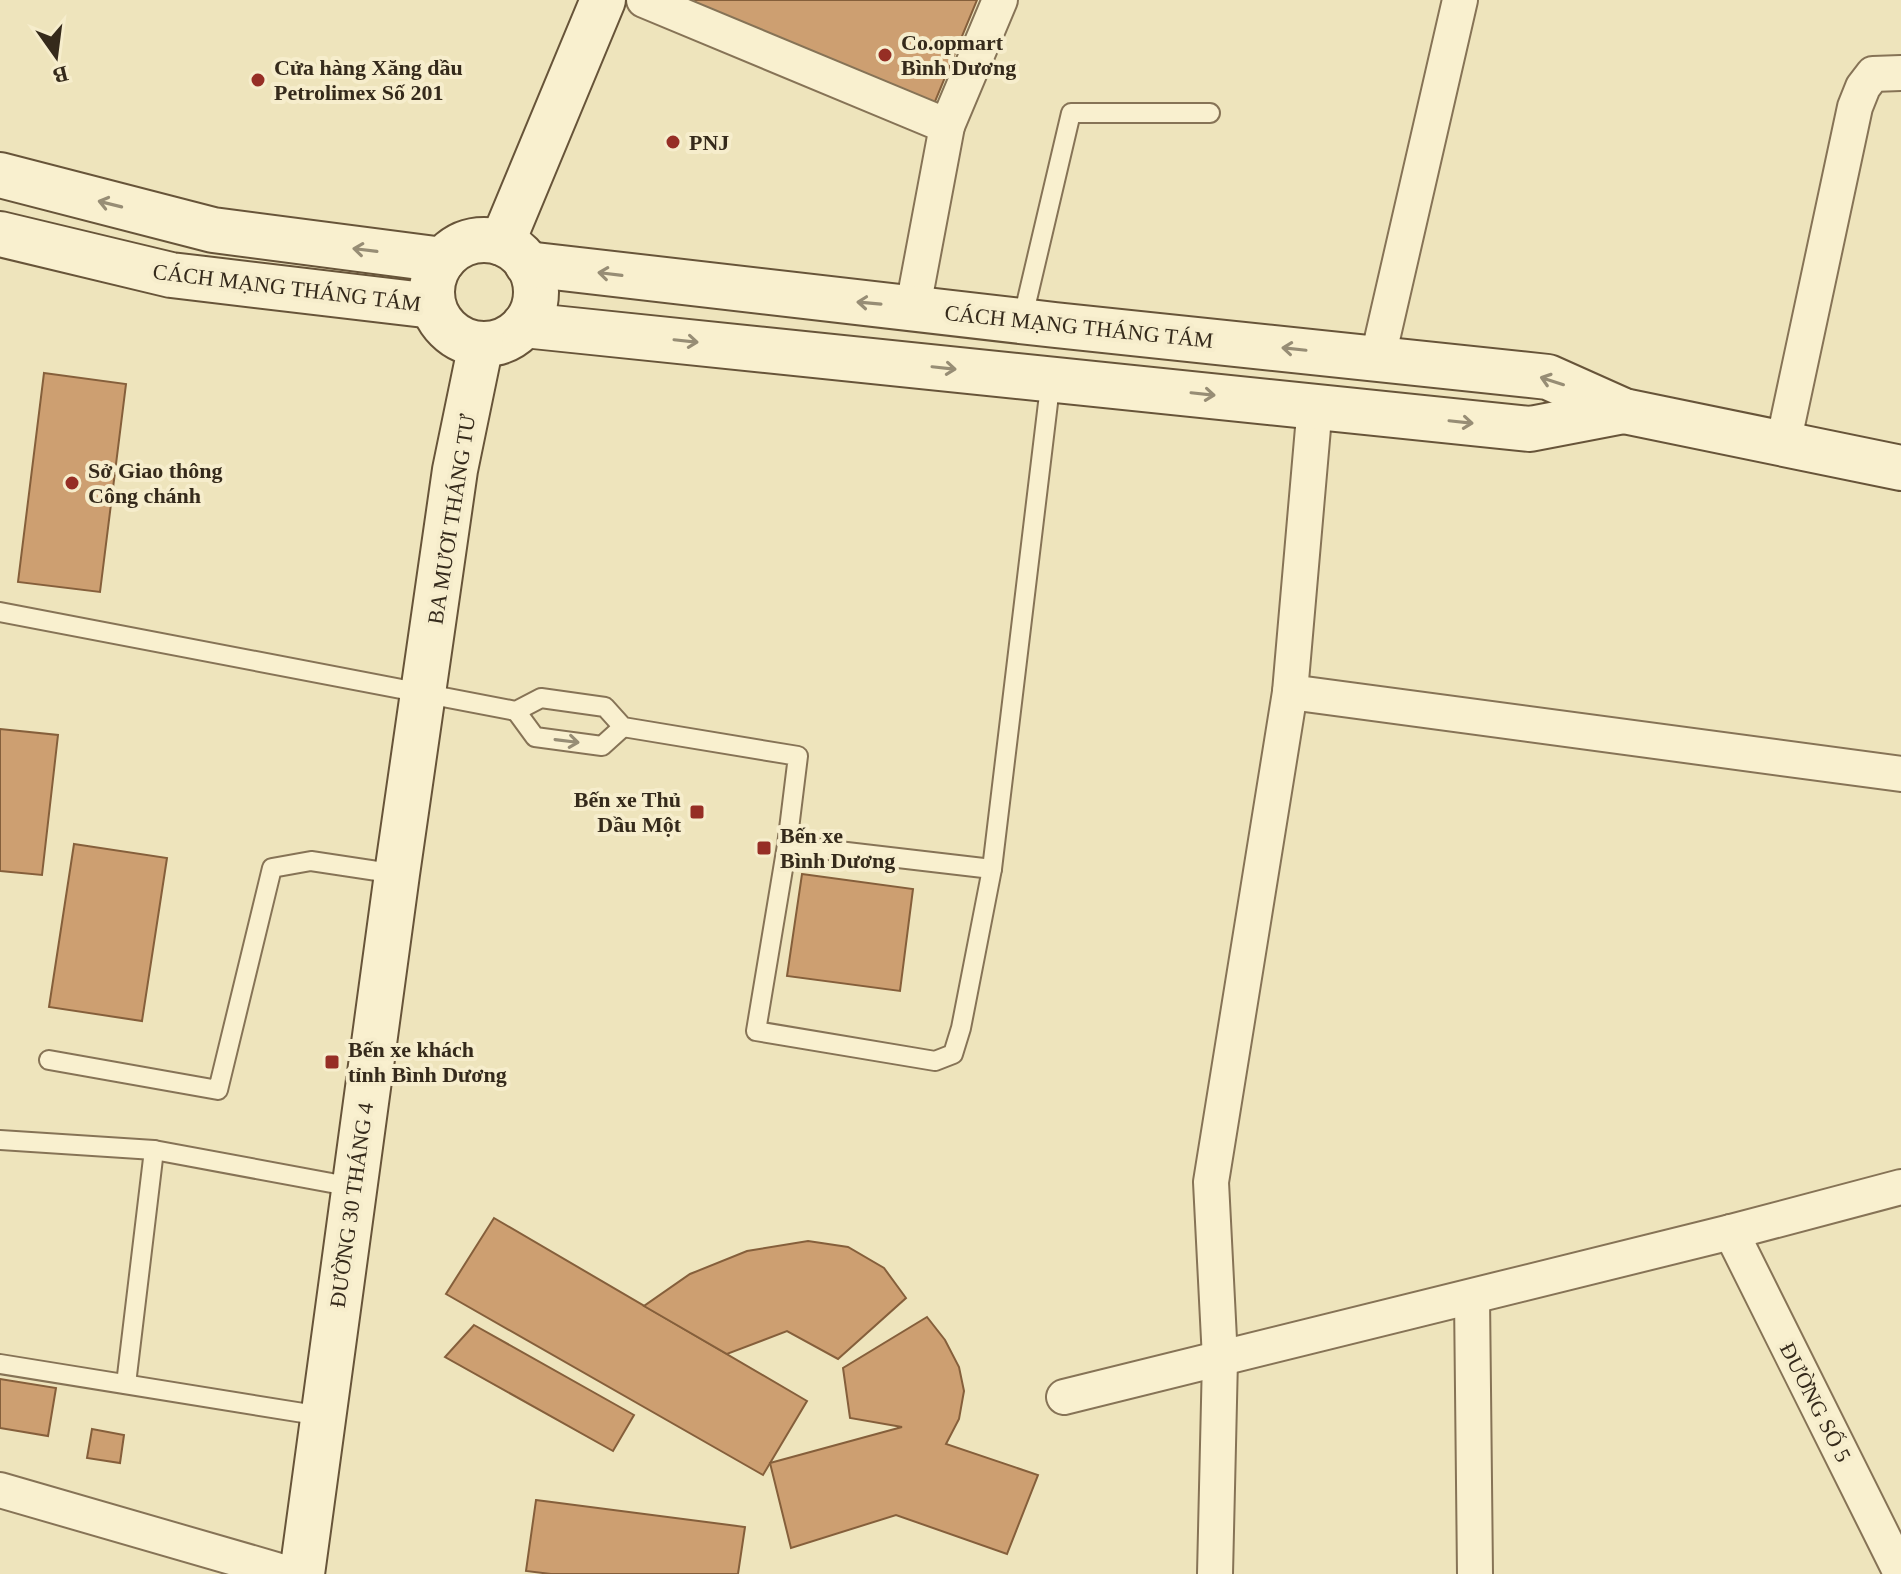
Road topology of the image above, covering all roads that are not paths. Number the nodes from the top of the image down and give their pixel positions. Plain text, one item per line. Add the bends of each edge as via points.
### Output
1 (603, 0) edge
2 (644, 0) edge
3 (1000, 0) edge
4 (1460, 0) edge
5 (1901, 73) edge
6 (1210, 113) dead end
7 (947, 126) junction
8 (0, 175) edge
9 (0, 234) edge
10 (515, 253) junction
11 (443, 260) junction
12 (433, 306) junction
13 (913, 307) junction
14 (1022, 321) junction
15 (524, 325) junction
16 (481, 344) junction
17 (1378, 357) junction
18 (1051, 378) junction
19 (1315, 405) junction
20 (1624, 411) junction
21 (1783, 444) junction
22 (1901, 468) edge
23 (0, 612) edge
24 (1290, 692) junction
25 (424, 695) junction
26 (516, 711) junction
27 (623, 727) junction
28 (1901, 774) edge
29 (787, 845) junction
30 (992, 869) junction
31 (397, 874) junction
32 (49, 1060) dead end
33 (0, 1140) edge
34 (154, 1150) junction
35 (353, 1187) junction
36 (1901, 1187) edge
37 (1731, 1232) junction
38 (1472, 1297) junction
39 (1220, 1359) junction
40 (0, 1364) edge
41 (126, 1384) junction
42 (1064, 1397) dead end
43 (322, 1416) junction
44 (0, 1490) edge
45 (1901, 1573) edge
46 (290, 1574) edge
47 (302, 1574) edge
48 (1215, 1574) edge
49 (1475, 1574) edge

1 - 10 main road
2 - 7 street
3 - 7 street
4 - 17 street
5 - 21 street via 1873,74 1855,107
6 - 14 lane via 1071,113
7 - 13 street
11 -> 8 main road, CÁCH MẠNG THÁNG TÁM via 213,230
9 - 12 main road, CÁCH MẠNG THÁNG TÁM via 171,275
10 - 11 main road via 470,242
13 -> 10 main road, CÁCH MẠNG THÁNG TÁM via 786,295
10 - 15 main road via 534,279 536,295
11 - 12 main road via 434,274
12 - 16 main road via 451,333
13 - 14 main road, CÁCH MẠNG THÁNG TÁM
17 -> 14 main road, CÁCH MẠNG THÁNG TÁM
15 - 16 main road via 512,336
15 -> 18 main road, CÁCH MẠNG THÁNG TÁM
16 - 25 main road, BA MƯƠI THÁNG TƯ via 455,470
20 -> 17 main road, CÁCH MẠNG THÁNG TÁM via 1548,377
18 -> 19 main road, CÁCH MẠNG THÁNG TÁM
18 - 30 lane
19 -> 20 main road, CÁCH MẠNG THÁNG TÁM via 1530,429
19 - 24 street
20 - 21 main road, CÁCH MẠNG THÁNG TÁM
21 - 22 main road, CÁCH MẠNG THÁNG TÁM
23 - 25 lane
24 - 28 street
24 - 39 street via 1211,1182
25 - 26 lane
25 - 31 main road, ĐƯỜNG 30 THÁNG 4
26 - 27 lane via 541,698 579,703 605,707
26 -> 27 lane via 535,737 602,746
27 - 29 lane via 798,756
29 - 30 lane
29 - 30 lane via 756,1031 935,1061 953,1054 961,1028
31 - 32 lane via 311,861 272,868 218,1090
31 - 35 main road, ĐƯỜNG 30 THÁNG 4
33 - 34 lane
34 - 35 lane
34 - 41 lane
35 - 43 main road, ĐƯỜNG 30 THÁNG 4
36 - 37 street
37 - 38 street
37 - 45 street, ĐƯỜNG SỐ 5
38 - 39 street
38 - 49 street
39 - 42 street
39 - 48 street
40 - 41 lane
41 - 43 lane
43 - 47 main road, ĐƯỜNG 30 THÁNG 4
44 - 46 street

